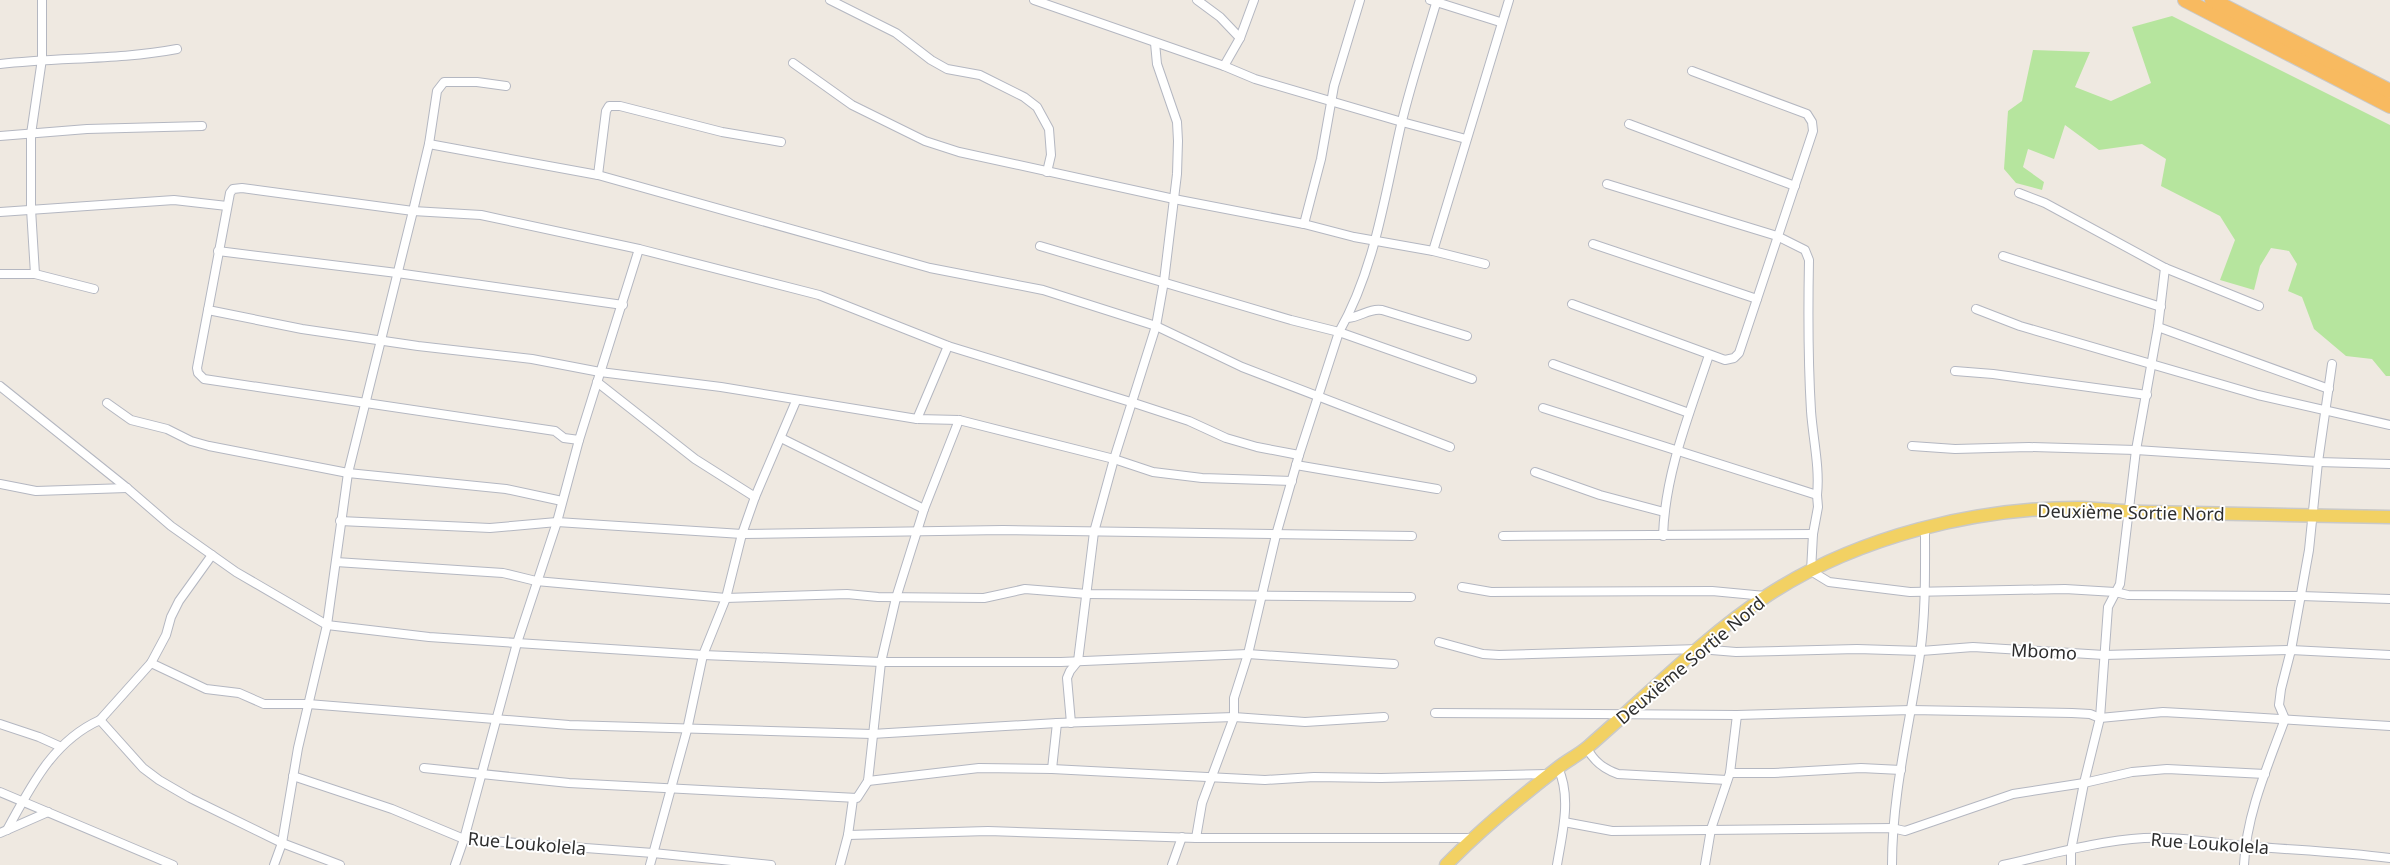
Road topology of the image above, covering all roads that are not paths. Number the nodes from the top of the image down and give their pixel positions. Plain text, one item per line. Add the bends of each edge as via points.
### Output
1 (42, 0) edge
2 (830, 0) edge
3 (1034, 0) edge
4 (1197, 0) edge
5 (1254, 0) edge
6 (1360, 0) edge
7 (1508, 0) edge
8 (2184, 0) edge
9 (2212, 0) edge
10 (1434, 1) edge
11 (1500, 22) junction
12 (1240, 38) junction
13 (1155, 43) junction
14 (177, 49) dead end
15 (42, 59) junction
16 (793, 63) dead end
17 (0, 64) edge
18 (1224, 66) junction
19 (1692, 71) dead end
20 (506, 86) dead end
21 (2390, 91) edge
22 (1332, 100) junction
23 (2390, 106) edge
24 (1402, 122) junction
25 (1629, 124) dead end
26 (202, 126) dead end
27 (31, 134) junction
28 (0, 136) edge
29 (1466, 139) junction
30 (781, 142) dead end
31 (429, 144) junction
32 (1047, 172) junction
33 (598, 174) junction
34 (1607, 184) dead end
35 (1795, 186) junction
36 (2019, 193) dead end
37 (1174, 199) junction
38 (227, 206) junction
39 (31, 208) junction
40 (414, 211) junction
41 (0, 212) edge
42 (1304, 224) junction
43 (1777, 236) junction
44 (1376, 240) junction
45 (1593, 244) dead end
46 (1040, 246) dead end
47 (639, 249) junction
48 (218, 251) junction
49 (1433, 252) junction
50 (2003, 256) dead end
51 (1485, 264) dead end
52 (2165, 268) junction
53 (397, 272) junction
54 (0, 274) edge
55 (35, 274) junction
56 (1164, 282) junction
57 (94, 289) dead end
58 (1757, 299) junction
59 (1572, 304) dead end
60 (623, 305) junction
61 (2259, 306) dead end
62 (2161, 307) junction
63 (1976, 309) dead end
64 (208, 310) junction
65 (1348, 318) junction
66 (1156, 326) junction
67 (2158, 327) junction
68 (1340, 332) junction
69 (1467, 336) dead end
70 (380, 340) junction
71 (948, 346) junction
72 (1709, 355) junction
73 (2152, 363) junction
74 (1553, 364) dead end
75 (2332, 364) dead end
76 (600, 372) junction
77 (1955, 372) dead end
78 (1472, 379) dead end
79 (597, 382) junction
80 (0, 386) edge
81 (2329, 389) junction
82 (2147, 395) junction
83 (1320, 396) junction
84 (796, 401) junction
85 (106, 403) dead end
86 (1134, 403) junction
87 (366, 404) junction
88 (1544, 408) dead end
89 (2326, 410) junction
90 (1689, 413) junction
91 (917, 419) junction
92 (959, 420) junction
93 (2390, 425) edge
94 (781, 438) junction
95 (579, 440) junction
96 (1912, 446) dead end
97 (1450, 448) dead end
98 (2136, 450) junction
99 (1676, 452) junction
100 (1299, 455) junction
101 (1114, 459) junction
102 (2318, 462) junction
103 (2390, 464) edge
104 (1296, 465) junction
105 (1535, 472) dead end
106 (348, 473) junction
107 (1292, 480) junction
108 (0, 484) edge
109 (127, 488) junction
110 (1437, 489) dead end
111 (1817, 495) junction
112 (755, 497) junction
113 (562, 501) junction
114 (924, 509) junction
115 (1664, 512) junction
116 (2130, 512) junction
117 (2312, 516) junction
118 (2390, 518) edge
119 (340, 521) junction
120 (557, 522) junction
121 (1925, 528) junction
122 (915, 532) junction
123 (1094, 532) junction
124 (742, 534) junction
125 (1276, 534) junction
126 (1813, 534) junction
127 (1412, 536) dead end
128 (1503, 536) dead end
129 (1663, 536) junction
130 (212, 556) junction
131 (336, 562) junction
132 (1811, 571) junction
133 (536, 581) junction
134 (1462, 587) dead end
135 (1925, 592) junction
136 (2115, 592) junction
137 (1087, 594) junction
138 (1262, 596) junction
139 (1767, 596) junction
140 (2301, 596) junction
141 (1411, 597) dead end
142 (726, 598) junction
143 (896, 598) junction
144 (2390, 600) edge
145 (327, 625) junction
146 (1439, 642) dead end
147 (517, 643) junction
148 (1699, 649) junction
149 (2291, 650) junction
150 (1921, 651) junction
151 (1248, 654) junction
152 (703, 655) junction
153 (2104, 655) junction
154 (2390, 655) edge
155 (1078, 661) junction
156 (881, 662) junction
157 (151, 663) junction
158 (1394, 664) dead end
159 (308, 704) junction
160 (1911, 710) junction
161 (1435, 713) dead end
162 (1624, 714) junction
163 (1737, 715) junction
164 (1234, 717) junction
165 (1384, 717) dead end
166 (496, 718) junction
167 (2100, 718) junction
168 (2285, 719) junction
169 (100, 720) junction
170 (1057, 723) junction
171 (1071, 723) junction
172 (0, 724) edge
173 (2390, 726) edge
174 (687, 730) junction
175 (872, 734) junction
176 (60, 746) junction
177 (1587, 748) junction
178 (424, 768) dead end
179 (1052, 769) junction
180 (1901, 770) junction
181 (1554, 771) junction
182 (2265, 774) junction
183 (481, 775) junction
184 (293, 776) junction
185 (1729, 776) junction
186 (1211, 777) junction
187 (868, 781) junction
188 (2084, 783) junction
189 (671, 790) junction
190 (0, 792) edge
191 (852, 800) junction
192 (23, 801) junction
193 (48, 812) junction
194 (1564, 822) junction
195 (1892, 828) junction
196 (1711, 830) junction
197 (2, 833) edge
198 (848, 835) junction
199 (1182, 837) junction
200 (1196, 838) junction
201 (1474, 838) junction
202 (464, 839) junction
203 (282, 843) junction
204 (2245, 846) junction
205 (2071, 850) junction
206 (653, 853) junction
207 (2390, 858) edge
208 (173, 865) edge
209 (274, 865) edge
210 (340, 865) edge
211 (455, 865) edge
212 (650, 865) edge
213 (771, 865) edge
214 (840, 865) edge
215 (1172, 865) edge
216 (1446, 865) edge
217 (1557, 865) edge
218 (1705, 865) edge
219 (1892, 865) edge
220 (2002, 865) edge
221 (2070, 865) edge
222 (2244, 865) edge

1 - 15 street
2 - 32 street via 896,33 947,69 980,75 1024,96 1037,107 1049,129 1051,155
3 - 13 street
4 - 12 street
5 - 12 street
6 - 22 street
7 - 11 street
8 - 23 highway
9 - 21 highway
10 - 11 street
10 - 24 street
11 - 29 street
12 - 18 street
13 - 18 street
13 - 37 street via 1158,64 1177,122 1179,157
14 - 15 street via 150,54
15 - 17 street
15 - 27 street
16 - 32 street via 852,105 926,140 959,152
18 - 22 street via 1255,79
19 - 35 street via 1807,114 1813,131
20 - 31 street via 444,82 437,91
22 - 24 street
22 - 42 street
24 - 29 street
24 - 44 street
25 - 35 street
26 - 27 street
27 - 28 street
27 - 39 street
29 - 49 street
30 - 33 street via 609,106
31 - 33 street
31 - 40 street
32 - 37 street
33 - 66 street via 930,268 1043,290
34 - 43 street
35 - 43 street
36 - 52 street via 2045,203
37 - 42 street
37 - 56 street
38 - 39 street via 174,200
38 - 40 street via 230,193 237,188
38 - 48 street
39 - 41 street
39 - 55 street
40 - 47 street via 481,215
40 - 53 street
42 - 44 street via 1354,238
43 - 58 street
43 - 111 street via 1805,250 1809,260 1808,354
44 - 49 street
44 - 65 street
45 - 58 street
46 - 56 street
47 - 60 street
47 - 71 street via 819,295
48 - 53 street
48 - 64 street
49 - 51 street
50 - 62 street
52 - 61 street
52 - 62 street
53 - 60 street
53 - 70 street
54 - 55 street
55 - 57 street
56 - 66 street
56 - 68 street
58 - 72 street via 1739,353 1726,360
59 - 72 street
60 - 76 street
62 - 67 street
63 - 73 street via 2020,326
64 - 70 street
64 - 87 street via 197,368 204,379
65 - 68 street
65 - 69 street via 1359,318 1372,309
66 - 83 street via 1242,367
66 - 86 street
67 - 73 street
67 - 81 street
68 - 78 street
68 - 83 street
70 - 76 street via 532,359
70 - 87 street
71 - 86 street
71 - 91 street
72 - 90 street
73 - 82 street
73 - 89 street via 2258,395
74 - 90 street
75 - 81 street
76 - 79 street
76 - 84 street
77 - 82 street via 2011,376
79 - 95 street
79 - 112 street via 695,459
80 - 109 street
81 - 89 street
82 - 98 street
83 - 97 street
83 - 100 street
84 - 91 street
84 - 94 street
85 - 106 street via 131,420 167,429 191,441
86 - 100 street via 1257,448
86 - 101 street
87 - 95 street via 555,431 564,438
87 - 106 street
88 - 99 street
89 - 93 street
89 - 102 street
90 - 99 street
91 - 92 street
92 - 101 street
92 - 114 street
94 - 112 street
94 - 114 street
95 - 113 street
96 - 98 street
98 - 102 street
98 - 116 street
99 - 111 street
99 - 115 street
100 - 104 street
101 - 107 street via 1153,472 1202,478
101 - 123 street
102 - 103 street
102 - 117 street
104 - 107 street
104 - 110 street
105 - 115 street via 1600,495
106 - 113 street via 506,489
106 - 119 street
107 - 125 street
108 - 109 street via 36,492
109 - 130 street
111 - 126 street
112 - 124 street
113 - 120 street
114 - 122 street
115 - 129 street
116 - 117 main road, Deuxième Sortie Nord
116 - 121 main road, Deuxième Sortie Nord via 2081,508 2028,511 1969,518
116 - 136 street via 2120,584
117 - 118 main road, Deuxième Sortie Nord
117 - 140 street
119 - 120 street via 490,528
119 - 131 street
120 - 124 street
120 - 133 street
121 - 132 main road, Deuxième Sortie Nord via 1870,545
121 - 135 street
122 - 123 street
122 - 124 street
122 - 143 street
123 - 125 street
123 - 137 street
124 - 142 street
125 - 127 street
125 - 138 street
126 - 129 street
126 - 132 street
128 - 129 street
130 - 145 street
130 - 157 street via 179,601
131 - 133 street via 503,573
131 - 145 street
132 - 135 street via 1829,582
132 - 139 main road, Deuxième Sortie Nord
133 - 142 street
133 - 147 street
134 - 139 street via 1491,592 1712,591
135 - 136 street via 2065,589
135 - 150 street
136 - 140 street via 2128,595
136 - 153 street via 2108,607
137 - 138 street
137 - 143 street via 1026,589 994,598
137 - 155 street
138 - 141 street
138 - 151 street
139 - 148 main road, Deuxième Sortie Nord
140 - 144 street
140 - 149 street
142 - 143 street via 846,594
142 - 152 street
143 - 156 street
145 - 147 street
145 - 159 street
146 - 148 street, Mbomo via 1499,655
147 - 152 street
147 - 166 street
148 - 150 street, Mbomo via 1736,652
148 - 162 main road, Deuxième Sortie Nord
149 - 153 street, Mbomo
149 - 154 street, Mbomo
149 - 168 street via 2279,706
150 - 153 street, Mbomo via 1973,647
150 - 160 street
151 - 155 street
151 - 158 street
151 - 164 street via 1234,698
152 - 156 street
152 - 174 street
153 - 167 street
155 - 156 street
155 - 171 street via 1067,678
156 - 175 street
157 - 159 street via 206,689 238,693 264,704
157 - 169 street
159 - 166 street
159 - 184 street
160 - 163 street
160 - 167 street via 2072,713
160 - 180 street
161 - 162 street
162 - 163 street
162 - 177 main road, Deuxième Sortie Nord
163 - 185 street
164 - 165 street via 1305,722
164 - 171 street
164 - 186 street
166 - 174 street
166 - 183 street
167 - 168 street via 2164,712
167 - 188 street
168 - 173 street
168 - 182 street
169 - 176 street via 81,729
169 - 203 street via 143,768 159,780
170 - 171 street
170 - 175 street
170 - 179 street
172 - 176 street
174 - 175 street
174 - 189 street
175 - 187 street
176 - 192 street
177 - 181 main road, Deuxième Sortie Nord
177 - 185 street via 1600,765 1618,774
178 - 183 street
179 - 186 street
179 - 187 street via 979,768
180 - 185 street via 1861,768
180 - 195 street
181 - 186 street via 1381,778 1314,776 1265,780
181 - 194 street via 1564,786
181 - 201 main road, Deuxième Sortie Nord
182 - 188 street via 2167,768
182 - 204 street
183 - 189 street
183 - 202 street
184 - 202 street, Rue Loukolela via 392,809
184 - 203 street
185 - 196 street
186 - 200 street via 1202,803
187 - 191 street via 861,795
188 - 195 street via 2013,794 1905,831
188 - 205 street
189 - 191 street
189 - 206 street
190 - 192 street
191 - 198 street
192 - 193 street
192 - 197 street
193 - 197 street
193 - 208 street
194 - 196 street via 1612,831
194 - 217 street
195 - 196 street
195 - 219 street
196 - 218 street
198 - 199 street via 988,831
198 - 214 street
199 - 200 street
199 - 215 street
200 - 201 street
201 - 216 main road, Deuxième Sortie Nord
202 - 206 street, Rue Loukolela
202 - 211 street
203 - 209 street
203 - 210 street
204 - 205 street, Rue Loukolela via 2199,839 2143,838
204 - 207 street, Rue Loukolela via 2315,849
204 - 222 street
205 - 220 street, Rue Loukolela
205 - 221 street
206 - 212 street
206 - 213 street, Rue Loukolela

